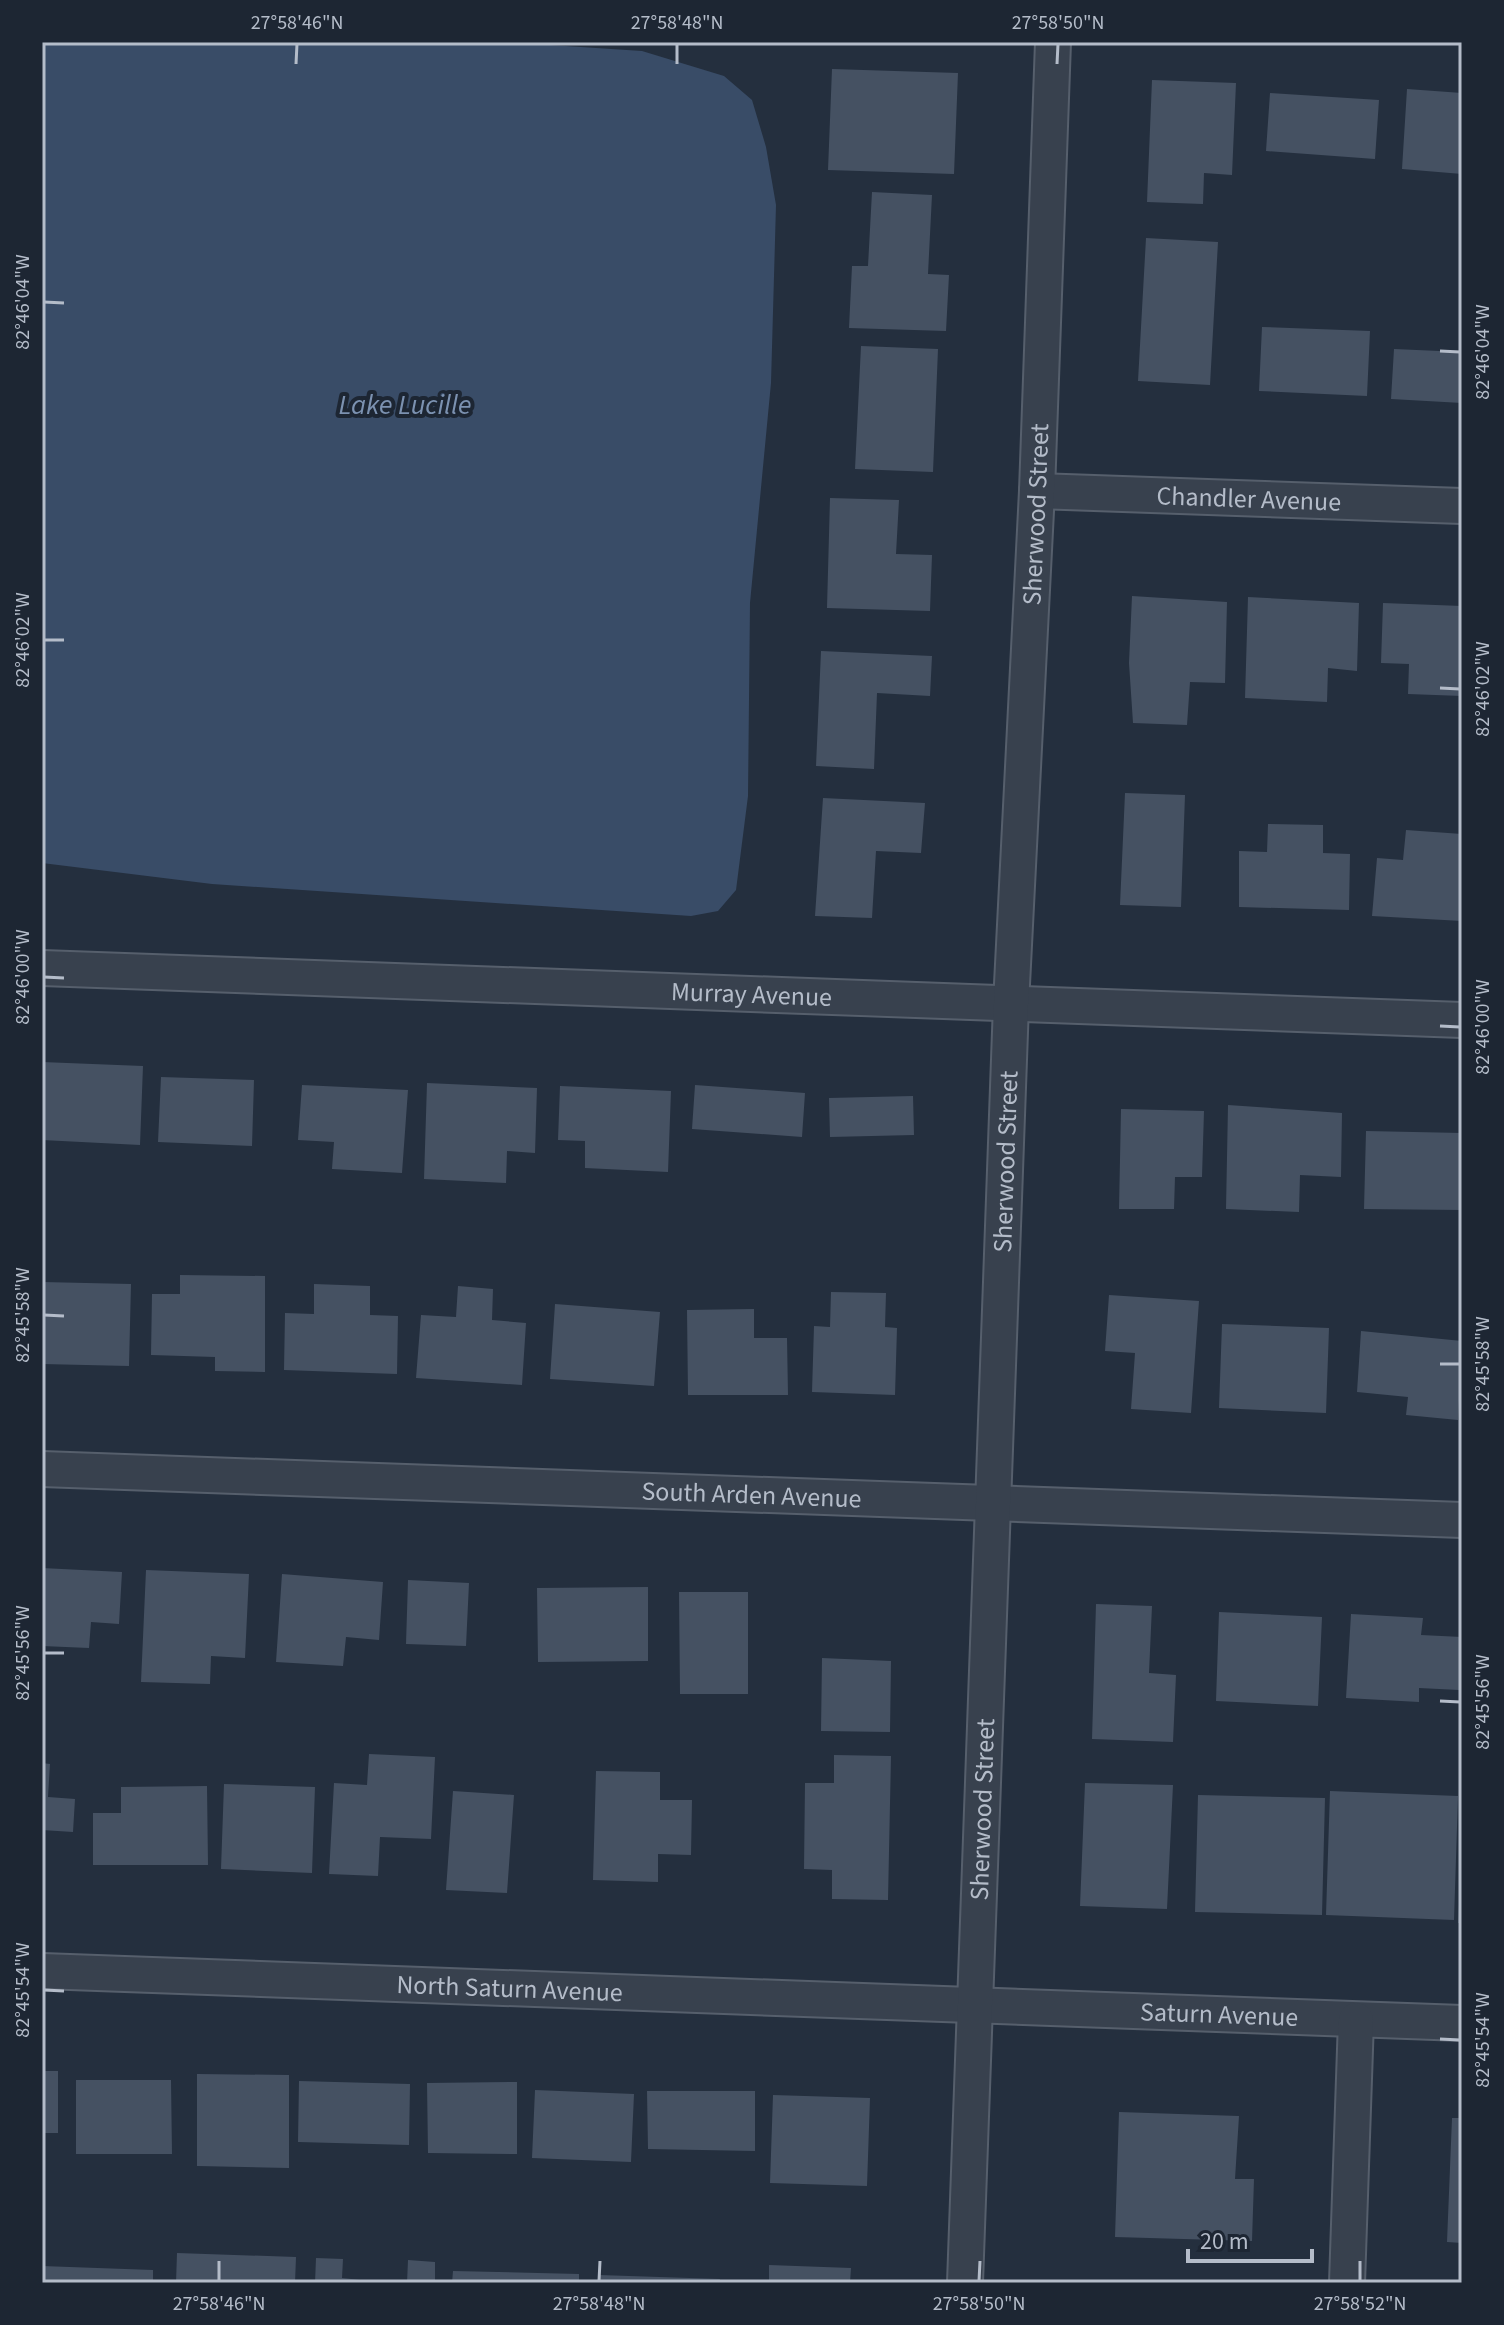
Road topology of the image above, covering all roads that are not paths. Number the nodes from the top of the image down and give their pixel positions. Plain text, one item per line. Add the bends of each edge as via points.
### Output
1 (1053, 42) edge
2 (1037, 491) junction
3 (1462, 506) edge
4 (42, 968) edge
5 (1011, 1004) junction
6 (1462, 1020) edge
7 (42, 1469) edge
8 (993, 1503) junction
9 (1462, 1520) edge
10 (42, 1971) edge
11 (977, 2003) junction
12 (1356, 2020) junction
13 (1462, 2023) edge
14 (965, 2283) edge
15 (1347, 2283) edge

1 - 2 street, Sherwood Street
2 - 3 street, Chandler Avenue
2 - 5 street, Sherwood Street
4 - 5 street, Murray Avenue
5 - 6 street, Murray Avenue
5 - 8 street, Sherwood Street
7 - 8 street, South Arden Avenue
8 - 9 street, South Arden Avenue
8 - 11 street, Sherwood Street
10 - 11 street, North Saturn Avenue
11 - 12 street, Saturn Avenue
11 - 14 street, Sherwood Street
12 - 13 street, Saturn Avenue
12 - 15 street

